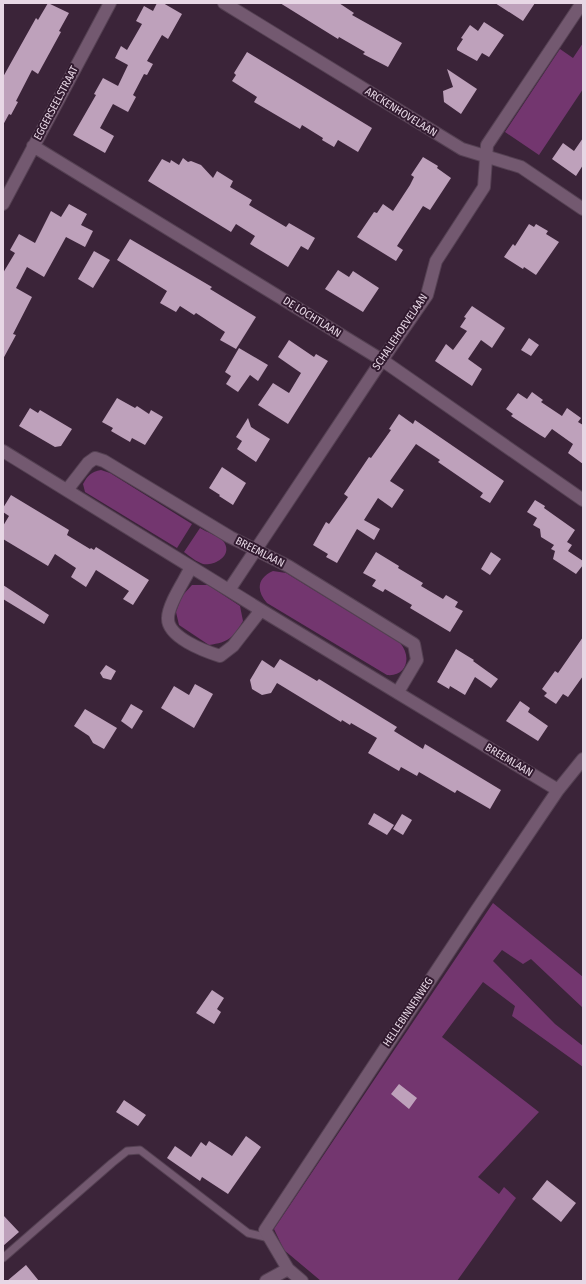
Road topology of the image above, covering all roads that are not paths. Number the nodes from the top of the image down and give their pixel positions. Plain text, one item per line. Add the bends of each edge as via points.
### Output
1 (110, 3) edge
2 (224, 3) edge
3 (582, 3) edge
4 (33, 146) junction
5 (486, 157) junction
6 (3, 204) edge
7 (583, 209) edge
8 (382, 360) junction
9 (3, 451) edge
10 (67, 490) junction
11 (583, 500) edge
12 (255, 550) junction
13 (191, 567) junction
14 (229, 590) junction
15 (261, 610) junction
16 (398, 692) junction
17 (583, 759) edge
18 (558, 790) junction
19 (269, 1238) junction
20 (3, 1258) edge
21 (288, 1269) junction
22 (266, 1281) edge
23 (302, 1281) edge

1 - 4 street, EGGERSEELSTRAAT
2 - 5 street, ARCKENHOVELAAN via 462,149
3 - 5 street, SCHALIEHOEVELAAN via 487,145
4 - 6 street, EGGERSEELSTRAAT
4 - 8 street, DE LOCHTLAAN
5 - 7 street, ARCKENHOVELAAN via 521,167
5 - 8 street, SCHALIEHOEVELAAN via 484,187 436,261 427,295
8 - 11 street, DE LOCHTLAAN
8 - 12 street, SCHALIEHOEVELAAN
9 - 10 street, BREEMLAAN
10 - 12 street, BREEMLAAN via 95,458
10 - 13 street, BREEMLAAN
12 - 14 street, SCHALIEHOEVELAAN
12 - 16 street, BREEMLAAN via 288,566 414,644 417,660
13 - 14 street, BREEMLAAN
13 - 15 street via 172,602 168,618 170,627 176,635 204,651 220,656 233,646
14 - 15 street, BREEMLAAN
15 - 16 street, BREEMLAAN
16 - 18 street, BREEMLAAN
17 - 18 street, HELLEBINNENWEG
18 - 19 street, HELLEBINNENWEG via 272,1218 265,1230
19 - 20 lane via 248,1233 140,1150 127,1151
19 - 21 street
21 - 22 street
21 - 23 street

